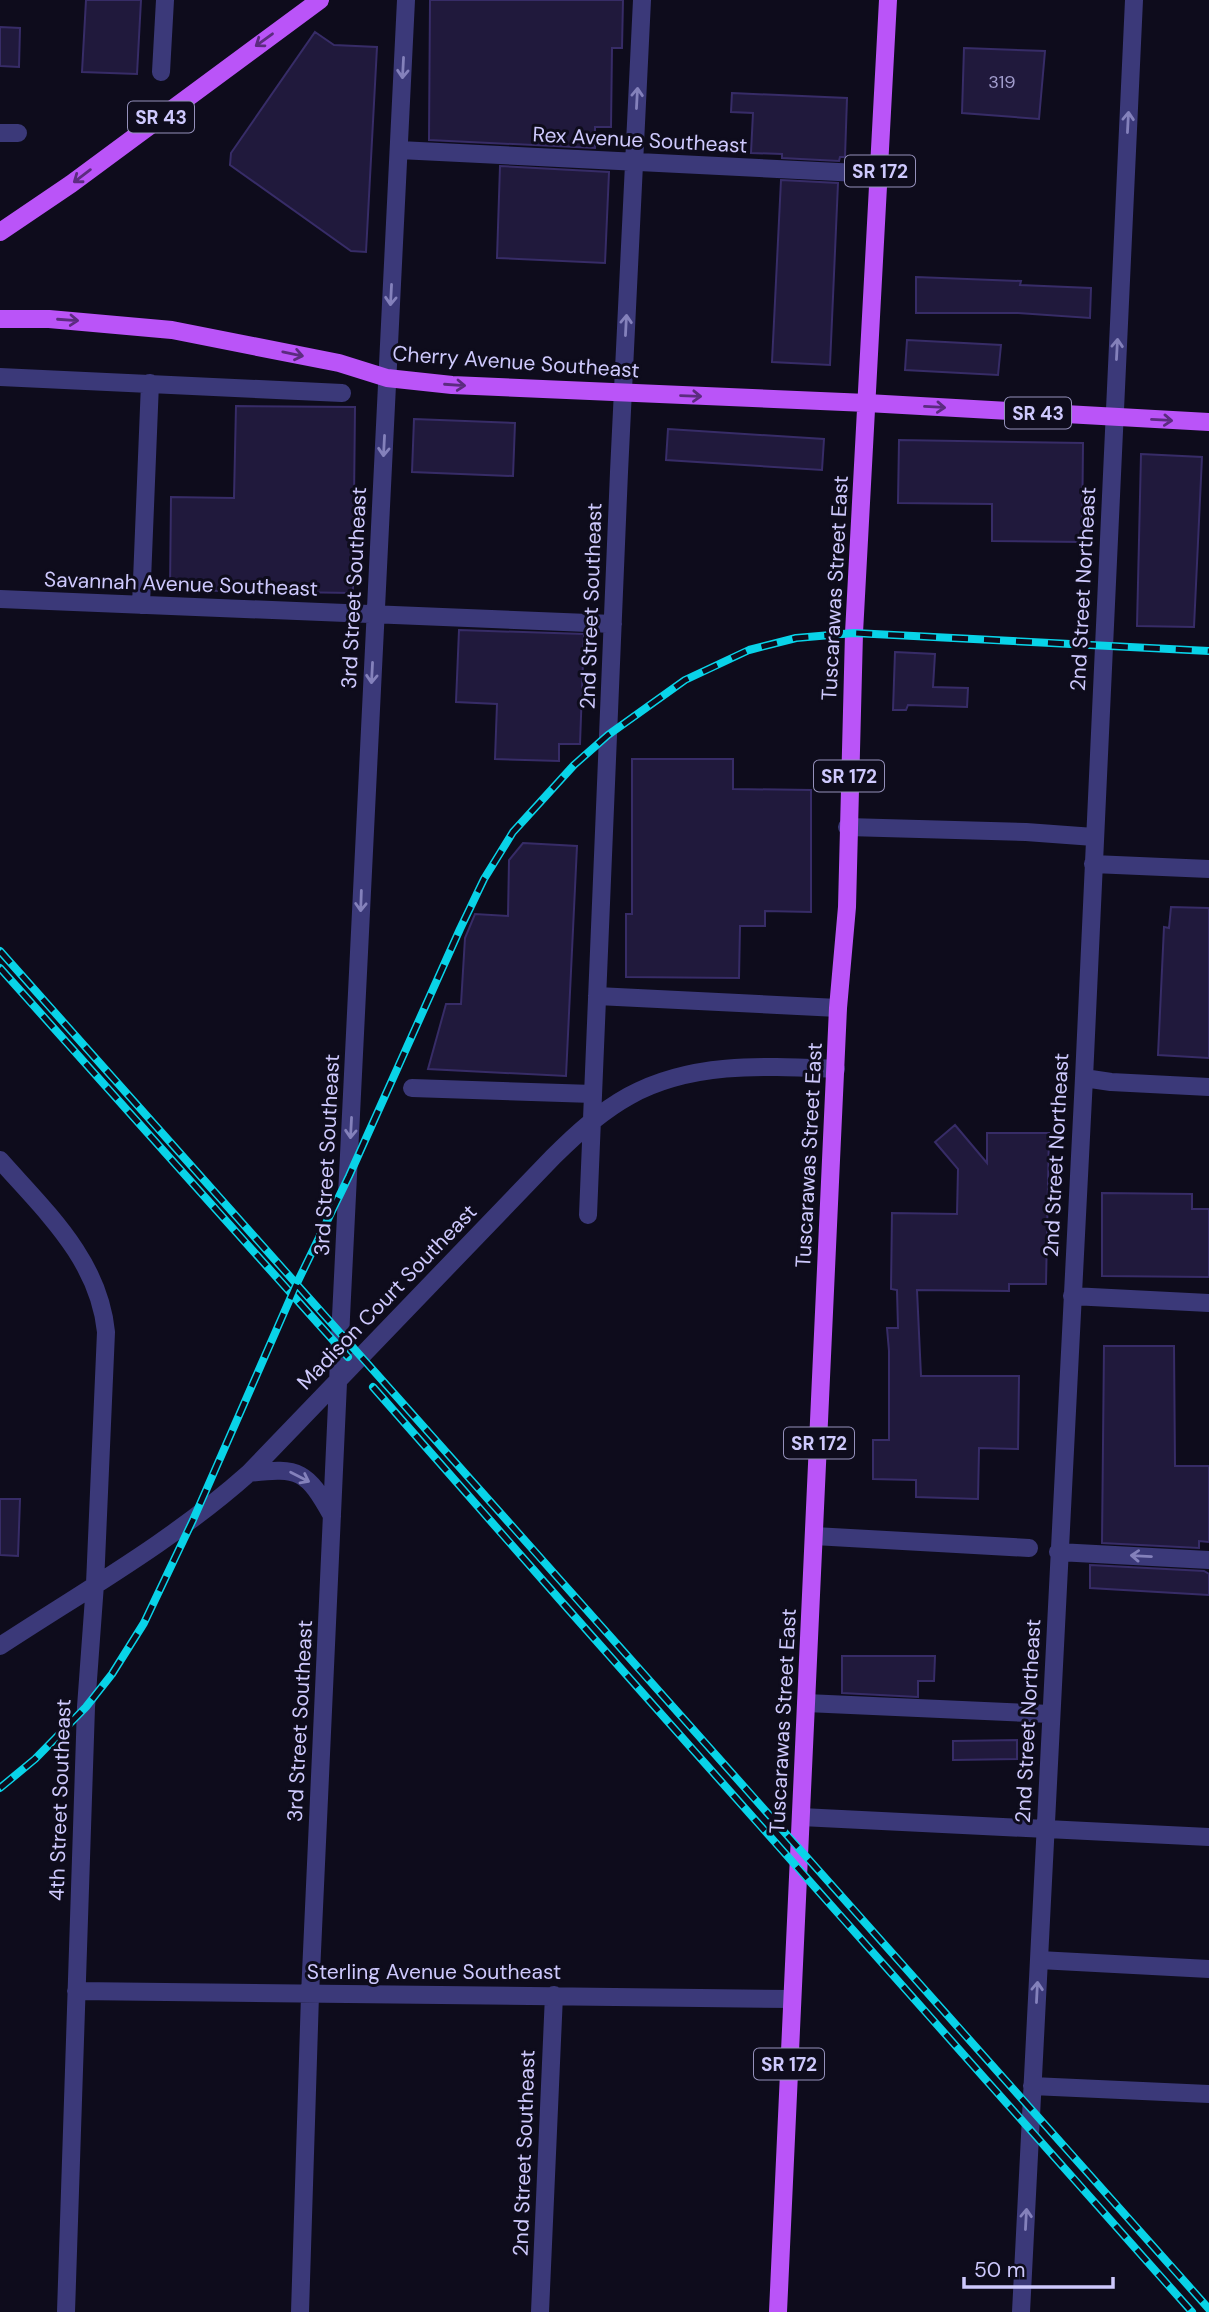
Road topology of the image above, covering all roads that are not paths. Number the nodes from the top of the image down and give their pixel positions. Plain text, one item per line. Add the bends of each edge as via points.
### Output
1 (165, 0) edge
2 (320, 0) edge
3 (406, 0) edge
4 (642, 0) edge
5 (888, 0) edge
6 (1134, 0) edge
7 (161, 72) dead end
8 (399, 150) junction
9 (634, 163) junction
10 (879, 174) junction
11 (0, 232) edge
12 (0, 319) edge
13 (0, 377) edge
14 (387, 378) junction
15 (150, 383) junction
16 (342, 393) dead end
17 (622, 393) junction
18 (867, 403) junction
19 (1114, 417) junction
20 (1209, 422) edge
21 (0, 599) edge
22 (141, 605) junction
23 (375, 615) junction
24 (612, 624) junction
25 (848, 827) junction
26 (1094, 837) junction
27 (1093, 864) junction
28 (1209, 869) edge
29 (597, 996) junction
30 (838, 1008) junction
31 (836, 1069) junction
32 (1084, 1078) junction
33 (1209, 1087) edge
34 (412, 1088) dead end
35 (593, 1094) junction
36 (592, 1121) junction
37 (0, 1160) edge
38 (588, 1215) dead end
39 (1072, 1296) junction
40 (1209, 1303) edge
41 (339, 1380) junction
42 (249, 1473) junction
43 (332, 1517) junction
44 (814, 1536) junction
45 (1029, 1548) dead end
46 (1058, 1552) junction
47 (1209, 1560) edge
48 (95, 1584) junction
49 (0, 1646) edge
50 (806, 1703) junction
51 (1051, 1714) junction
52 (801, 1817) junction
53 (1045, 1829) junction
54 (1209, 1837) edge
55 (1039, 1960) junction
56 (1209, 1969) edge
57 (76, 1991) junction
58 (310, 1995) junction
59 (554, 1996) junction
60 (792, 1999) junction
61 (1032, 2086) junction
62 (1209, 2094) edge
63 (66, 2312) edge
64 (300, 2312) edge
65 (540, 2312) edge
66 (778, 2312) edge
67 (1021, 2312) edge

1 - 7 street
2 -> 11 main road, SR 43
3 -> 8 street, 3rd Street Southeast
9 -> 4 street, 2nd Street Southeast
5 - 10 main road, Tuscarawas Street East / SR 172
19 -> 6 street, 2nd Street Northeast
8 - 9 street, Rex Avenue Southeast
8 -> 14 street, 3rd Street Southeast
9 - 10 street, Rex Avenue Southeast
17 -> 9 street, 2nd Street Southeast
10 - 18 main road, Tuscarawas Street East / SR 172
12 -> 14 main road, Cherry Avenue Southeast / SR 43 via 172,330
13 - 15 street
14 -> 17 main road, Cherry Avenue Southeast / SR 43 via 452,386
14 -> 23 street, 3rd Street Southeast
15 - 16 street
15 - 22 street
17 -> 18 main road, Cherry Avenue Southeast / SR 43
17 - 24 street, 2nd Street Southeast
18 -> 19 main road, SR 43
18 - 25 main road, Tuscarawas Street East / SR 172
19 -> 20 main road, SR 43
19 - 26 street, 2nd Street Northeast
21 - 22 street, Savannah Avenue Southeast
22 - 23 street, Savannah Avenue Southeast
23 - 24 street, Savannah Avenue Southeast
23 -> 41 street, 3rd Street Southeast
24 - 29 street, 2nd Street Southeast
25 - 26 street
25 - 30 main road, Tuscarawas Street East / SR 172
26 - 27 street, 2nd Street Northeast
27 - 28 street
27 - 32 street, 2nd Street Northeast
29 - 30 street
29 - 35 street, 2nd Street Southeast
30 - 31 main road, Tuscarawas Street East / SR 172
31 - 36 street, Madison Court Southeast via 742,1067 684,1075 630,1095
31 - 44 main road, Tuscarawas Street East / SR 172
32 - 33 street
32 - 39 street, 2nd Street Northeast
34 - 35 street
35 - 36 street, 2nd Street Southeast
36 - 38 street, 2nd Street Southeast
36 - 41 street, Madison Court Southeast
37 - 48 street, 4th Street Southeast via 73,1244 98,1292 106,1332
39 - 40 street
39 - 46 street, 2nd Street Northeast
41 - 42 street, Madison Court Southeast
41 - 43 street, 3rd Street Southeast
42 -> 43 street via 281,1470 301,1475 316,1487
42 - 48 street, Madison Court Southeast via 192,1520
43 - 58 street, 3rd Street Southeast
44 - 45 street
44 - 50 main road, Tuscarawas Street East / SR 172
47 -> 46 street
46 - 51 street, 2nd Street Northeast
48 - 49 street, Madison Court Southeast
48 - 57 street, 4th Street Southeast
50 - 51 street
50 - 52 main road, Tuscarawas Street East / SR 172
51 - 53 street, 2nd Street Northeast
52 - 53 street
52 - 60 main road, Tuscarawas Street East / SR 172
53 - 54 street
53 - 55 street, 2nd Street Northeast
55 - 56 street
61 -> 55 street, 2nd Street Northeast
57 - 58 street, Sterling Avenue Southeast
57 - 63 street, 4th Street Southeast
58 - 59 street, Sterling Avenue Southeast
58 - 64 street, 3rd Street Southeast
59 - 60 street, Sterling Avenue Southeast
59 - 65 street, 2nd Street Southeast
60 - 66 main road, Tuscarawas Street East / SR 172
61 - 62 street
67 -> 61 street, 2nd Street Northeast

